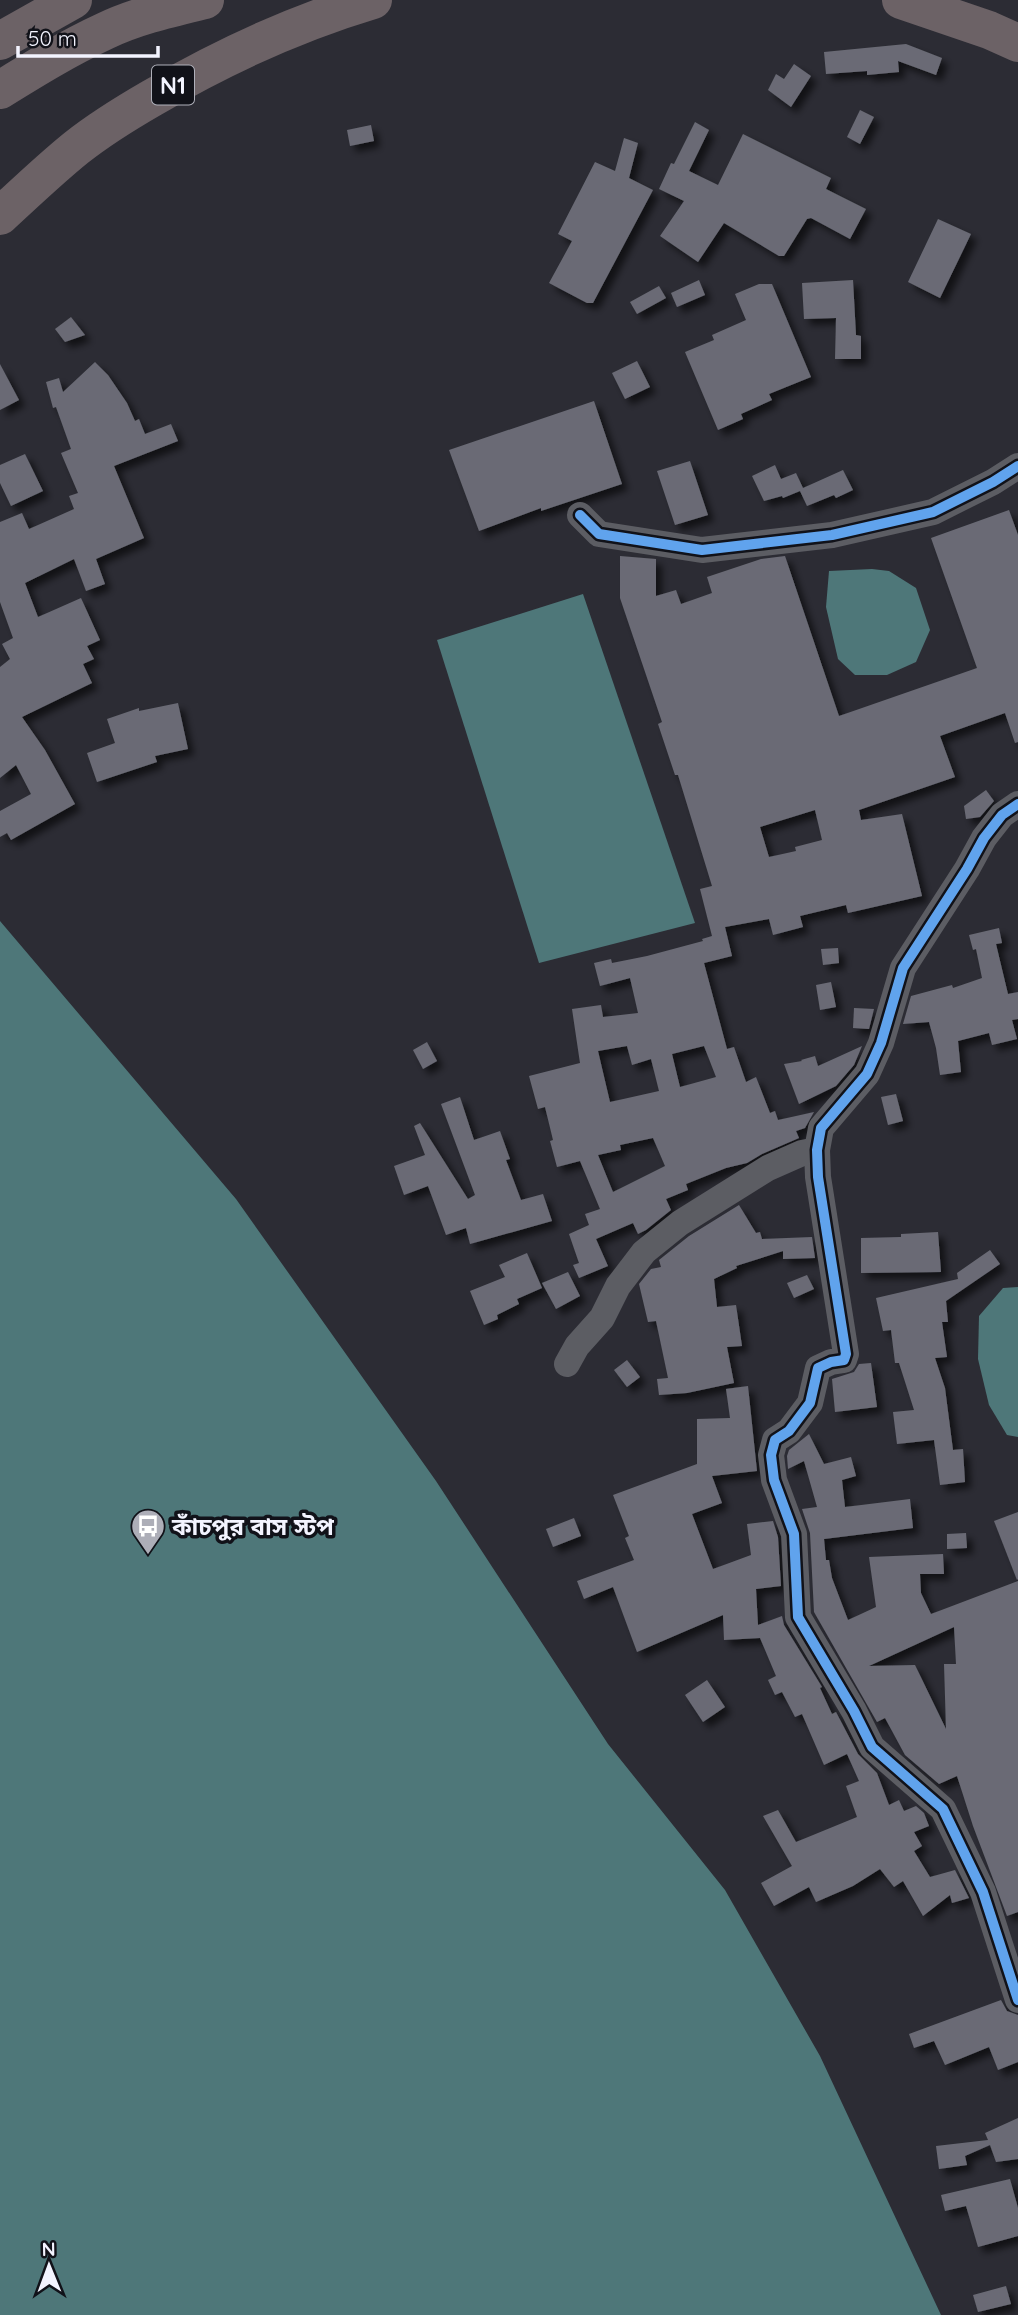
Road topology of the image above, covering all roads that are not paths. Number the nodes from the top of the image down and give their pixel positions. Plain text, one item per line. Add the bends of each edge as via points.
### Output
1 (148, 0) edge
2 (205, 0) edge
3 (373, 0) edge
4 (901, 0) edge
5 (47, 4) edge
6 (0, 12) edge
7 (108, 29) junction
8 (0, 41) edge
9 (1018, 43) edge
10 (0, 90) edge
11 (0, 216) edge
12 (1018, 466) edge
13 (580, 515) dead end
14 (1018, 804) edge
15 (817, 1150) junction
16 (567, 1364) dead end
17 (1018, 2000) edge

1 - 7 highway
2 - 7 highway
3 - 11 highway, N1 via 252,45 124,114 77,147
4 - 9 highway
5 - 6 highway
5 - 8 highway
7 - 10 highway
12 - 13 street via 933,512 832,535 702,550 599,534
14 - 15 street via 1002,815 984,838 903,968 867,1074 821,1128
15 - 16 street via 768,1168 680,1223 644,1252
15 - 17 street via 846,1354 844,1360 818,1368 810,1403 789,1431 775,1440 771,1455 774,1480 794,1534 798,1618 872,1747 943,1809 984,1892

